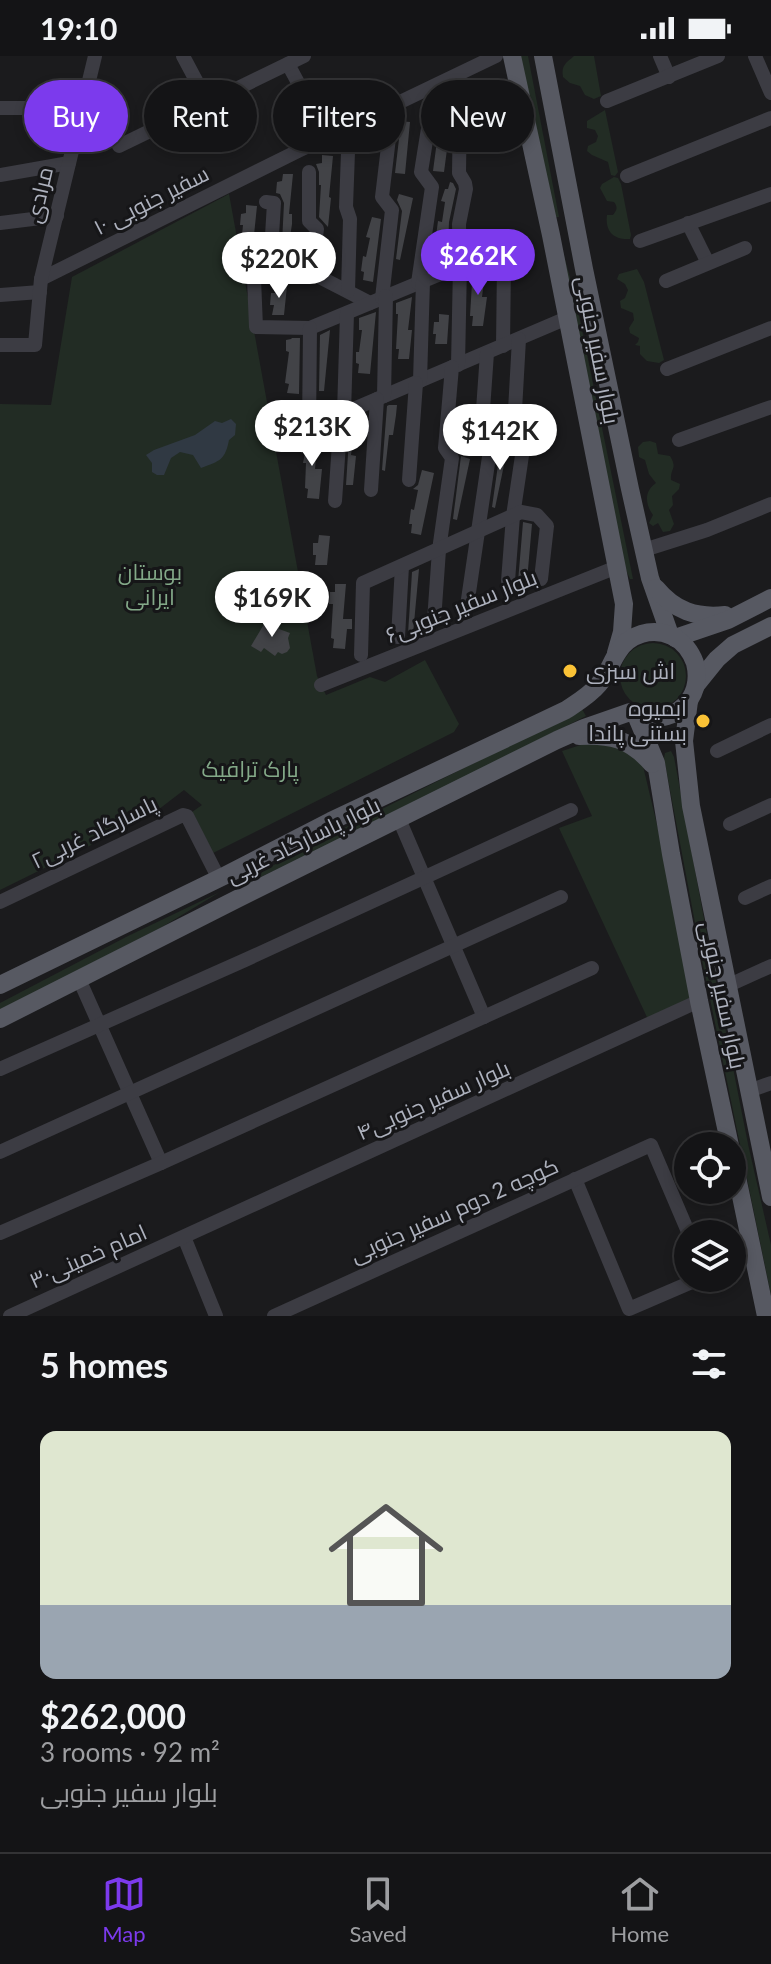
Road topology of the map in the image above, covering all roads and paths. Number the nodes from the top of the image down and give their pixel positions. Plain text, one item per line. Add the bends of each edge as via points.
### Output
1 (95, 56) edge
2 (183, 56) edge
3 (304, 56) edge
4 (496, 56) edge
5 (512, 56) edge
6 (543, 56) edge
7 (660, 56) edge
8 (718, 56) edge
9 (755, 56) edge
10 (288, 64) junction
11 (669, 77) junction
12 (89, 80) edge
13 (196, 80) edge
14 (255, 80) edge
15 (297, 80) edge
16 (770, 90) edge
17 (405, 100) edge
18 (607, 101) dead end
19 (0, 108) edge
20 (24, 108) edge
21 (771, 118) edge
22 (72, 152) edge
23 (298, 152) edge
24 (348, 152) dead end
25 (387, 152) edge
26 (424, 152) edge
27 (459, 152) edge
28 (69, 163) junction
29 (309, 172) dead end
30 (0, 175) edge
31 (627, 176) dead end
32 (771, 194) edge
33 (266, 202) dead end
34 (57, 216) junction
35 (0, 223) edge
36 (688, 223) junction
37 (576, 226) junction
38 (551, 235) junction
39 (640, 241) dead end
40 (745, 248) dead end
41 (271, 252) junction
42 (708, 263) junction
43 (460, 265) junction
44 (311, 272) junction
45 (666, 281) dead end
46 (420, 282) junction
47 (41, 286) junction
48 (348, 291) junction
49 (0, 295) edge
50 (379, 299) junction
51 (347, 313) junction
52 (567, 318) junction
53 (310, 328) junction
54 (771, 328) edge
55 (519, 339) junction
56 (0, 345) edge
57 (503, 346) junction
58 (487, 353) junction
59 (455, 366) junction
60 (667, 369) dead end
61 (418, 382) junction
62 (381, 398) junction
63 (771, 407) edge
64 (343, 414) junction
65 (679, 440) dead end
66 (409, 480) dead end
67 (371, 490) dead end
68 (335, 501) dead end
69 (771, 504) edge
70 (513, 516) junction
71 (477, 532) junction
72 (439, 550) junction
73 (644, 550) junction
74 (402, 566) junction
75 (617, 567) junction
76 (541, 579) dead end
77 (508, 581) dead end
78 (652, 583) junction
79 (771, 598) edge
80 (467, 606) dead end
81 (735, 617) junction
82 (434, 621) dead end
83 (771, 626) edge
84 (673, 636) junction
85 (398, 637) dead end
86 (735, 644) junction
87 (361, 655) dead end
88 (614, 659) junction
89 (321, 685) dead end
90 (692, 693) junction
91 (633, 713) junction
92 (771, 725) edge
93 (557, 740) junction
94 (717, 751) dead end
95 (685, 758) junction
96 (658, 770) junction
97 (771, 805) edge
98 (571, 810) dead end
99 (399, 819) junction
100 (730, 824) dead end
101 (222, 877) junction
102 (424, 879) junction
103 (771, 886) edge
104 (561, 897) dead end
105 (745, 898) dead end
106 (237, 899) junction
107 (0, 902) edge
108 (453, 946) junction
109 (771, 966) edge
110 (592, 968) dead end
111 (79, 979) junction
112 (0, 985) edge
113 (727, 986) junction
114 (699, 1001) junction
115 (484, 1017) junction
116 (0, 1019) edge
117 (100, 1026) junction
118 (0, 1069) edge
119 (771, 1083) edge
120 (749, 1091) junction
121 (130, 1094) junction
122 (727, 1132) edge
123 (0, 1152) edge
124 (161, 1163) junction
125 (768, 1165) edge
126 (575, 1179) junction
127 (771, 1197) edge
128 (743, 1204) edge
129 (683, 1220) edge
130 (0, 1233) edge
131 (184, 1237) junction
132 (754, 1255) junction
133 (746, 1258) edge
134 (674, 1290) edge
135 (10, 1316) edge
136 (216, 1316) edge
137 (274, 1316) edge
138 (766, 1316) edge

1 - 12 street, مرادی
2 - 13 street
3 - 10 street
4 - 17 street, سفیر جنوبی ۱۰
5 - 38 main road, بلوار سفیر جنوبی
6 - 37 main road, بلوار سفیر جنوبی
7 - 11 street
8 - 11 street
9 - 16 street
10 - 14 street
10 - 15 street
11 - 18 street
19 - 20 street
21 - 31 street
22 - 28 street, مرادی
23 - 47 street, سفیر جنوبی ۱۰
24 - 48 street
25 - 50 street via 382,197 392,210
26 - 46 street via 421,172 432,187
27 - 43 street via 459,173 466,189 459,224
28 - 30 street
28 - 34 street, مرادی
29 - 44 street via 309,221 317,229
32 - 36 street
33 - 41 street via 274,203
34 - 35 street
34 - 47 street, مرادی
36 - 39 street
36 - 42 street
37 - 38 main road
37 - 73 main road, بلوار سفیر جنوبی
38 - 52 main road, بلوار سفیر جنوبی
40 - 42 street
41 - 44 street
41 - 53 street via 253,254 256,327
42 - 45 street
43 - 46 street
43 - 57 street via 486,255 504,263
43 - 59 street
44 - 48 street
46 - 50 street
46 - 61 street
47 - 49 street
47 - 56 street, مرادی via 35,345
48 - 50 street
50 - 51 street
50 - 62 street
51 - 53 street
51 - 64 street
52 - 55 street
52 - 75 main road, بلوار سفیر جنوبی
53 - 64 street via 309,428
54 - 60 street
55 - 57 street
55 - 70 street via 514,428 524,442
57 - 58 street
58 - 59 street
58 - 71 street via 481,438 490,450
59 - 61 street
59 - 72 street via 445,448 452,458
61 - 62 street
61 - 66 street
62 - 64 street
62 - 67 street
63 - 65 street
64 - 68 street
69 - 73 street
70 - 71 street
70 - 76 street via 537,515 547,526
70 - 77 street
71 - 72 street
71 - 80 street
72 - 74 street
72 - 82 street
73 - 75 main road via 641,583 627,584
73 - 78 main road, بلوار سفیر جنوبی
74 - 85 street
74 - 87 street via 363,583
75 - 88 main road, بلوار سفیر جنوبی via 624,619
75 - 89 street, بلوار سفیر جنوبی۶
78 - 81 main road via 666,600 688,613
78 - 84 main road, بلوار سفیر جنوبی
79 - 81 main road
81 - 84 main road
81 - 86 main road via 720,625 716,635 722,645
83 - 86 main road
84 - 88 main road via 639,634 622,645
84 - 90 main road, بلوار سفیر جنوبی via 693,658 697,672
86 - 90 main road
88 - 101 main road, بلوار پاسارگاد غربی via 598,686 566,710
90 - 91 main road, بلوار پاسارگاد غربی via 670,715 647,718
90 - 95 main road, بلوار سفیر جنوبی
91 - 93 main road, بلوار پاسارگاد غربی
91 - 96 main road, بلوار سفیر جنوبی
92 - 94 street
93 - 96 main road via 600,735 621,740
93 - 99 main road, بلوار پاسارگاد غربی
95 - 96 main road via 668,744 660,751
95 - 113 main road, بلوار سفیر جنوبی
96 - 114 main road, بلوار سفیر جنوبی
97 - 100 street
98 - 102 street
99 - 102 street
99 - 106 main road, بلوار پاسارگاد غربی
101 - 106 main road
101 - 107 street, پاسارگاد غربی۲ via 183,815
101 - 112 main road, بلوار پاسارگاد غربی
102 - 108 street
102 - 117 street
103 - 105 street
104 - 108 street
106 - 111 main road, بلوار پاسارگاد غربی
108 - 115 street
108 - 121 street
109 - 113 street
110 - 115 street
111 - 116 main road, بلوار پاسارگاد غربی
111 - 117 street
113 - 120 main road, بلوار سفیر جنوبی
114 - 122 main road, بلوار سفیر جنوبی
114 - 131 street, بلوار سفیر جنوبی۴
115 - 124 street
117 - 118 street
117 - 121 street
119 - 120 street
120 - 125 main road, بلوار سفیر جنوبی
121 - 123 street
121 - 124 street
124 - 130 street
125 - 127 main road, بلوار سفیر جنوبی
126 - 129 street, کوچه 2 دوم سفیر جنوبی via 651,1145
126 - 134 street via 629,1309
126 - 137 street, کوچه 2 دوم سفیر جنوبی
128 - 132 main road
131 - 135 street, امام خمینی۳۰
131 - 136 street
132 - 133 street
132 - 138 main road

